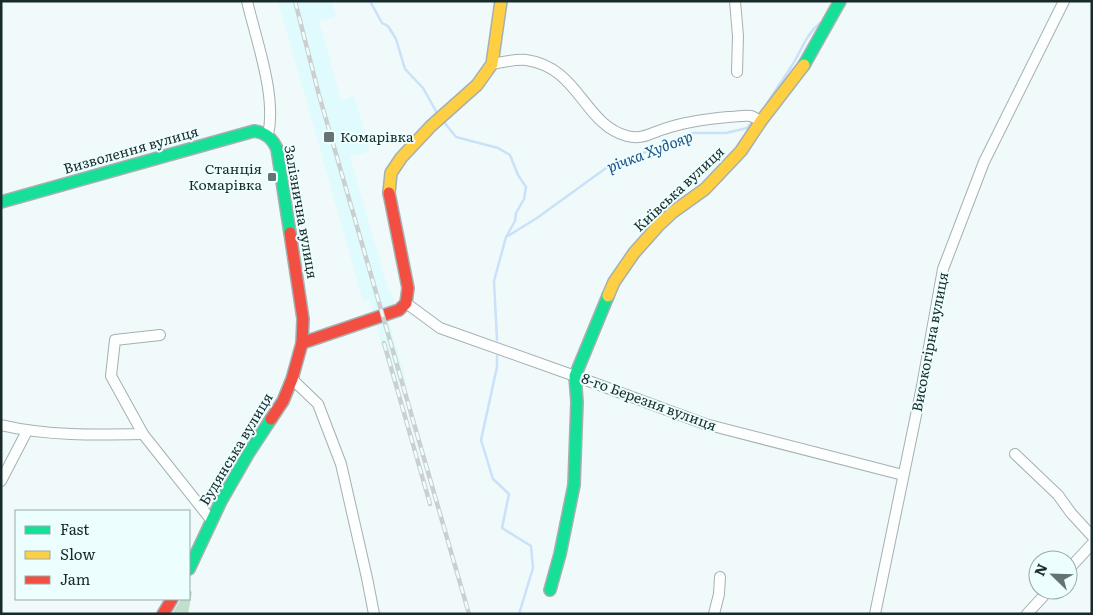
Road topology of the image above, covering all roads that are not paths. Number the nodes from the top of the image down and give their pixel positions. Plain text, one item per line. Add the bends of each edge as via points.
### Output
1 (247, 1) edge
2 (501, 1) edge
3 (735, 1) edge
4 (840, 1) edge
5 (1064, 1) edge
6 (492, 64) junction
7 (737, 72) dead end
8 (761, 121) junction
9 (268, 135) junction
10 (1, 202) edge
11 (406, 303) junction
12 (160, 335) dead end
13 (302, 343) junction
14 (575, 376) junction
15 (292, 379) junction
16 (1, 425) edge
17 (26, 431) junction
18 (143, 434) junction
19 (1015, 454) dead end
20 (903, 475) junction
21 (1, 481) edge
22 (212, 521) junction
23 (1092, 536) edge
24 (1092, 544) edge
25 (1078, 559) edge
26 (190, 566) edge
27 (720, 577) dead end
28 (550, 590) dead end
29 (171, 600) edge
30 (1040, 600) edge
31 (163, 614) edge
32 (374, 614) edge
33 (714, 614) edge
34 (875, 614) edge
35 (1027, 614) edge

1 - 9 street, Залізнична вулиця via 266,74 270,118
2 - 6 street
3 - 7 street
4 - 8 street, Київська вулиця via 805,63
5 - 20 street, Високогірна вулиця via 984,162 943,269
6 - 8 street via 524,60 540,63 573,86 608,127 628,136 647,137 679,124 706,119 752,116
6 - 11 street via 477,85 431,126 395,165 389,182 390,200 408,288
8 - 14 street, Київська вулиця via 741,152 705,189 658,226 621,270
9 - 10 street, Визволення вулиця via 254,131
9 - 13 street, Залізнична вулиця via 278,154 304,325
11 - 13 street via 398,310
11 - 14 street, 8-го Березня вулиця via 440,328
12 - 18 street via 115,340 111,376
13 - 15 street, Будянська вулиця
14 - 20 street, 8-го Березня вулиця via 705,424
14 - 28 street, Київська вулиця via 574,485
15 - 22 street, Будянська вулиця via 283,401 248,454
15 - 32 street via 318,404 341,464
16 - 17 street
17 - 18 street
17 - 21 street
18 - 22 street
19 - 23 street via 1058,495
20 - 34 street, Високогірна вулиця
22 - 26 street, Будянська вулиця
24 - 25 street
27 - 33 street
29 - 31 street
30 - 35 street

